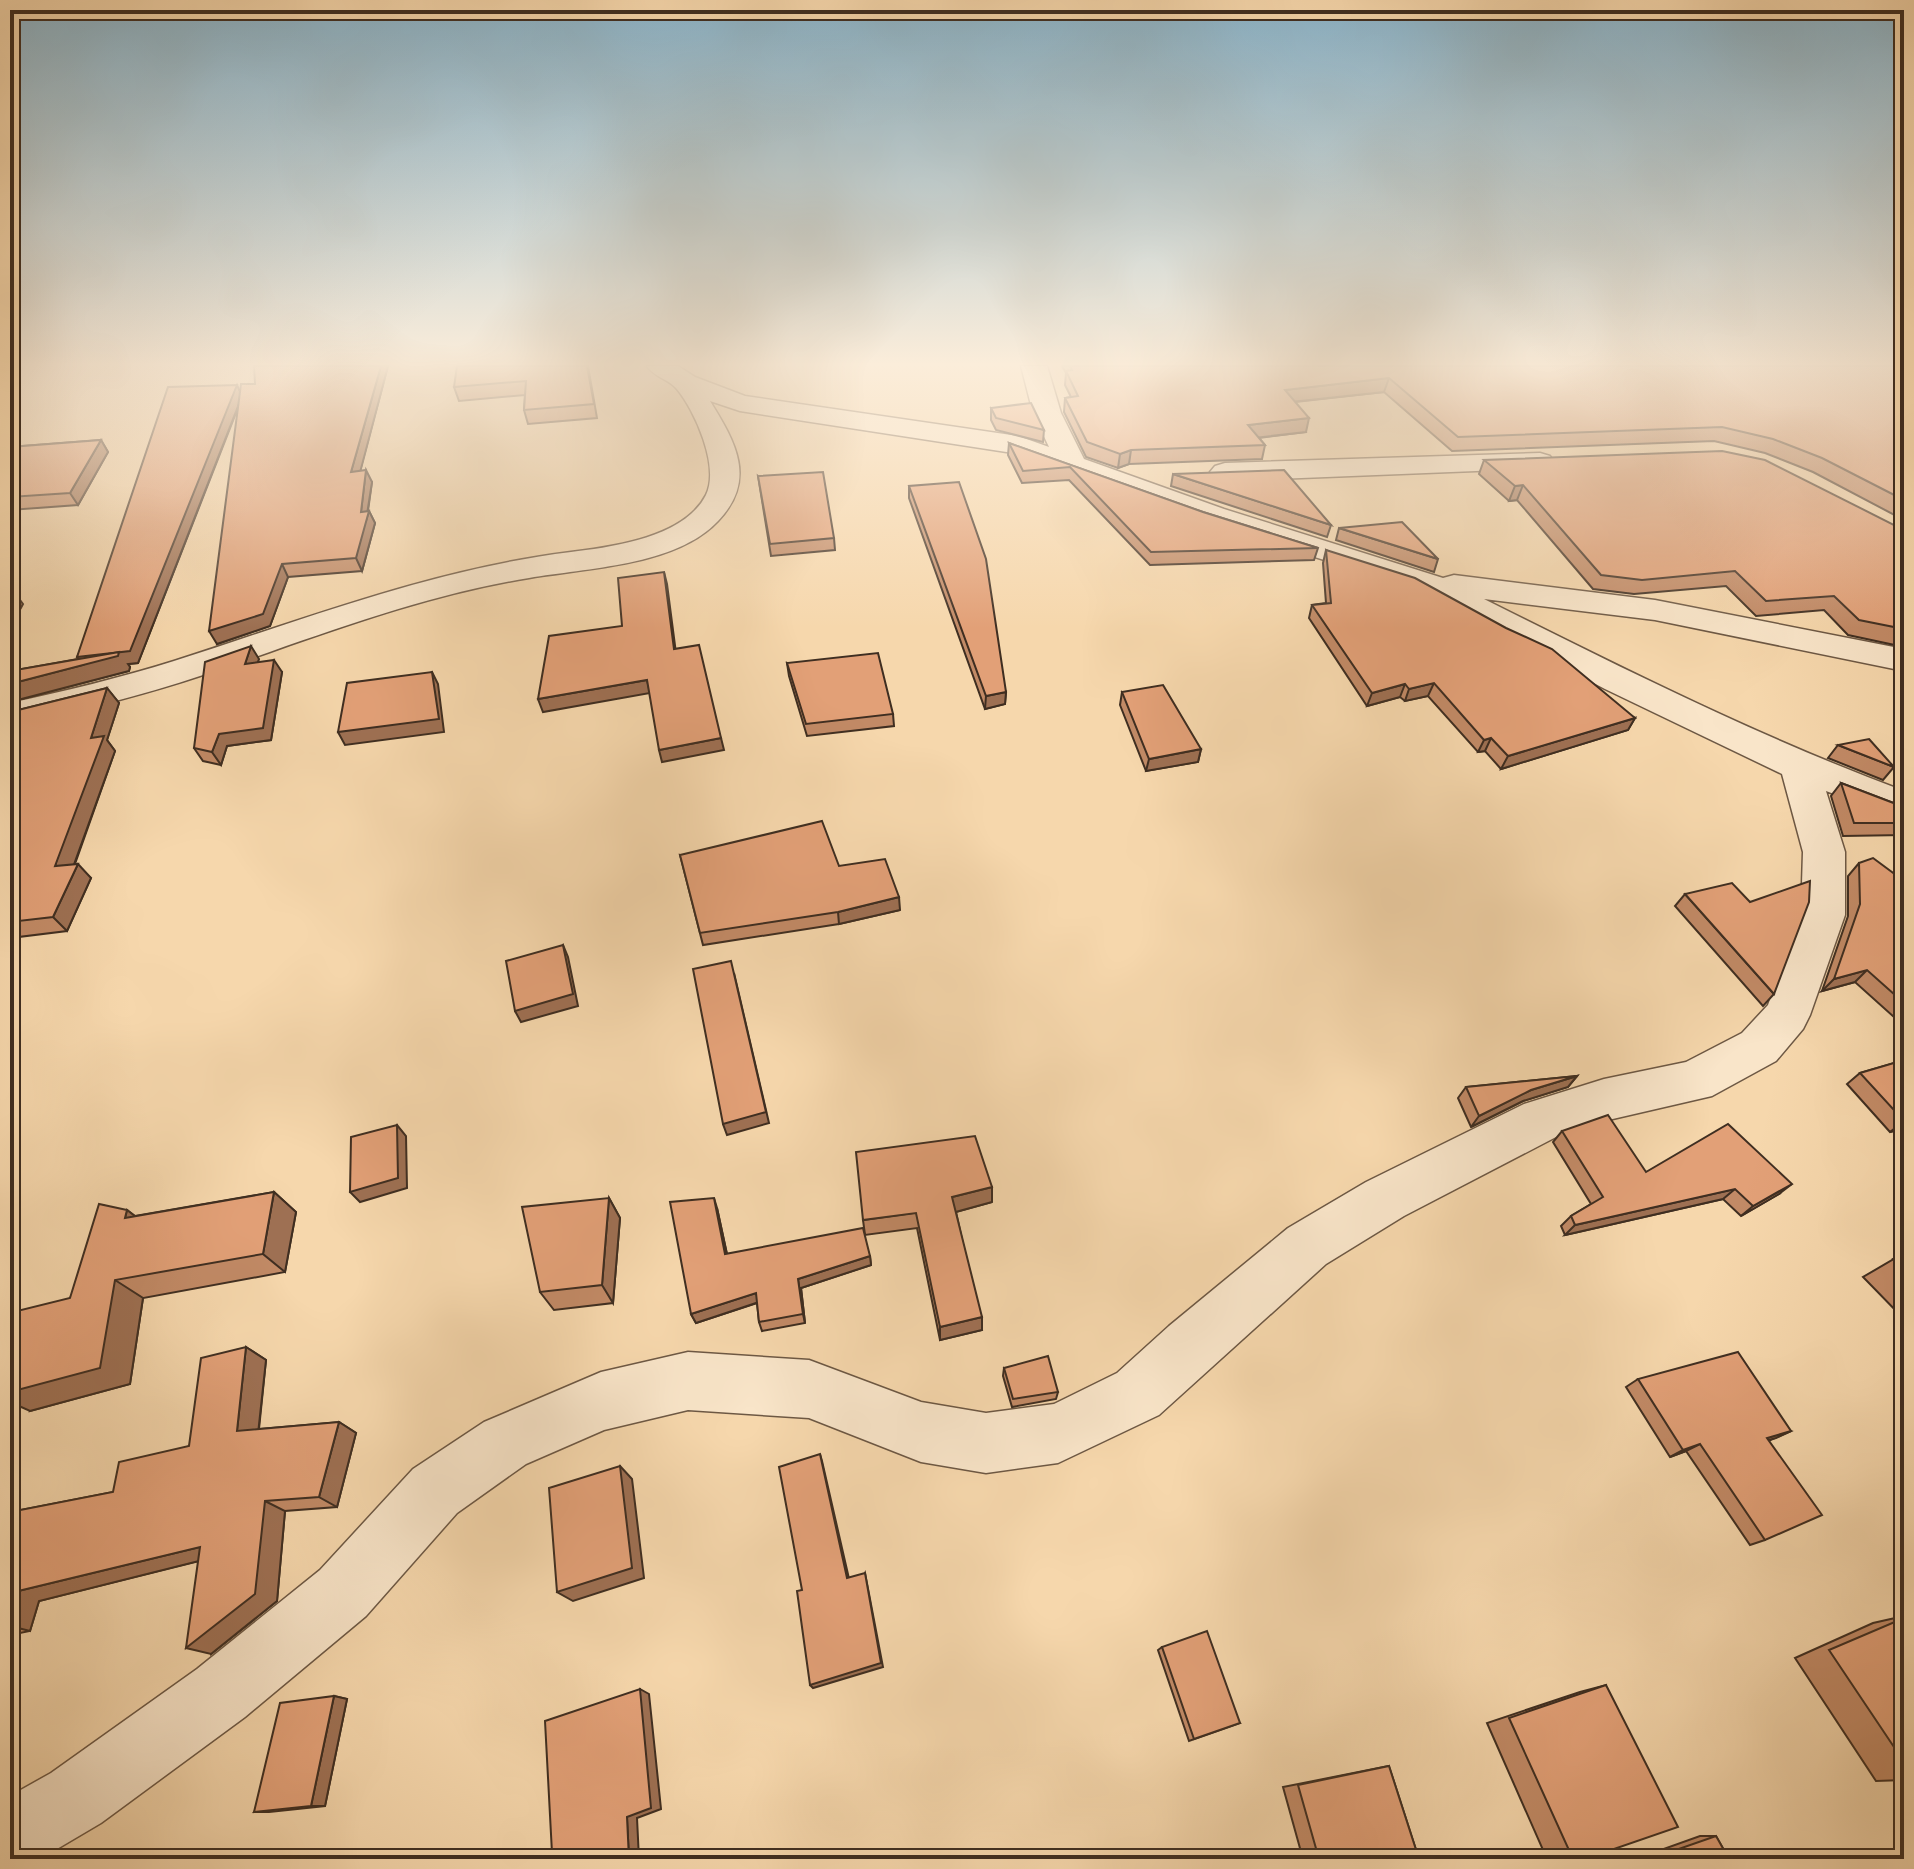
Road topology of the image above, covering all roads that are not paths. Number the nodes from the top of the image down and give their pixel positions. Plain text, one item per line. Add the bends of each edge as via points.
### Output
1 (721, 453) edge
2 (1041, 453) edge
3 (1067, 453) edge
4 (1563, 461) edge
5 (1072, 464) junction
6 (1109, 477) junction
7 (1424, 581) junction
8 (1904, 660) edge
9 (10, 715) edge
10 (1799, 766) junction
11 (1904, 806) edge
12 (10, 1836) edge

1 - 9 street via 726,465 720,498 700,521 628,554 442,585 213,660
2 - 5 street
3 - 5 street
4 - 6 street
5 - 6 street
6 - 7 street
7 - 8 street via 1655,610
7 - 10 street
10 - 11 street
10 - 12 street via 1824,852 1823,915 1787,1015 1759,1047 1695,1081 1604,1100 1542,1120 1385,1199 1307,1246 1138,1394 1058,1433 986,1443 921,1432 809,1389 688,1381 601,1401 505,1443 435,1491 343,1593 221,1693 76,1798

